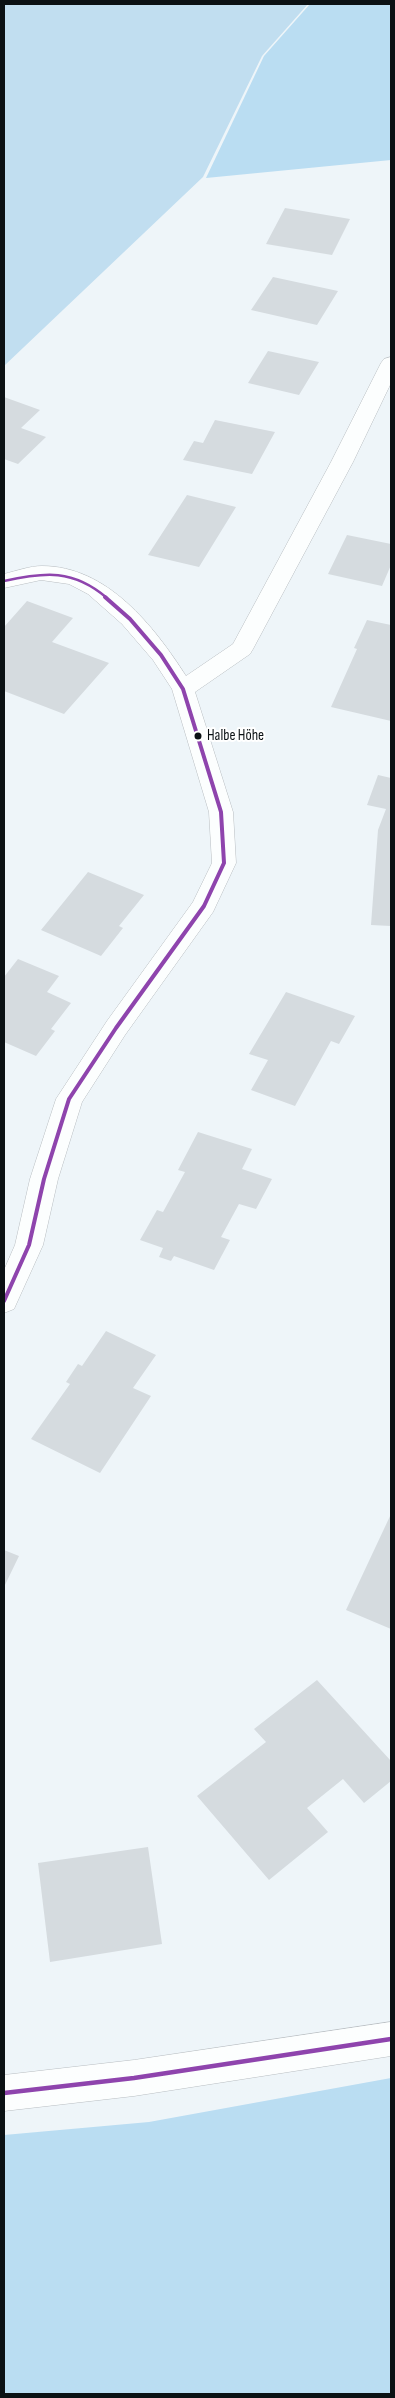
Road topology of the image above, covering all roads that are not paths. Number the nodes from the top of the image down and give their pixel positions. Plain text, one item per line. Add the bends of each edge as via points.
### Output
1 (391, 363) edge
2 (4, 580) edge
3 (183, 689) junction
4 (4, 1301) edge
5 (391, 2039) edge
6 (4, 2093) edge

1 - 3 street via 242,649
2 - 3 street via 41,573 74,578 96,589 130,619 161,655
3 - 4 street via 220,812 224,864 204,906 69,1099 44,1179 29,1246
5 - 6 street via 134,2078

